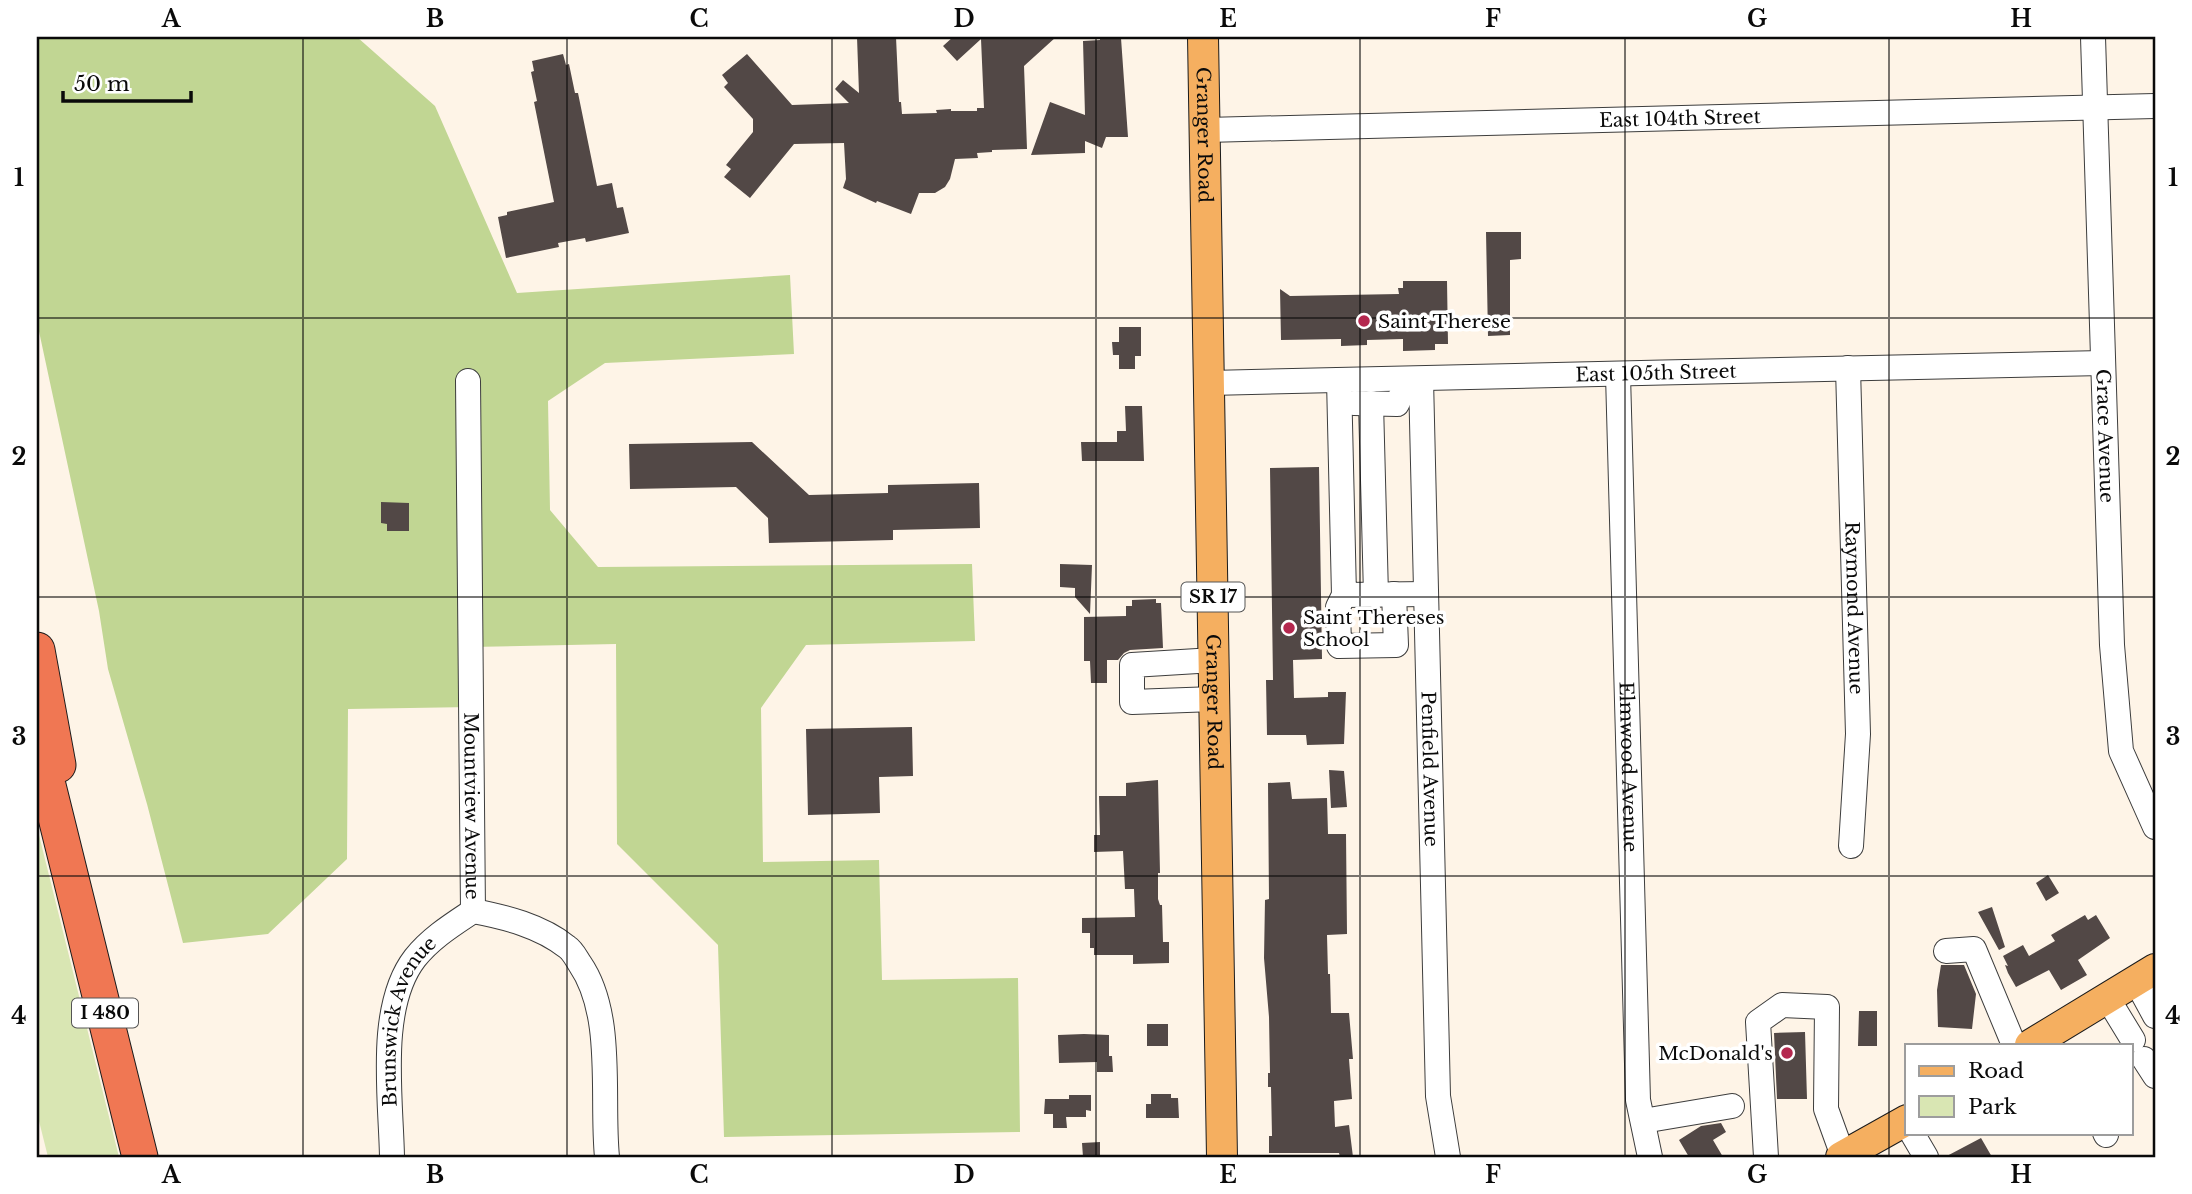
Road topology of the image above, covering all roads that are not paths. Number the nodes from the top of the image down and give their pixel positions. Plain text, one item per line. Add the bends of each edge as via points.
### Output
1 (1203, 37) edge
2 (2093, 37) edge
3 (2155, 106) edge
4 (2095, 107) junction
5 (1206, 130) junction
6 (2103, 363) junction
7 (1848, 368) junction
8 (1618, 375) junction
9 (1415, 379) junction
10 (468, 381) dead end
11 (1210, 383) junction
12 (1339, 392) junction
13 (1371, 403) junction
14 (1426, 594) junction
15 (1344, 595) junction
16 (1385, 595) junction
17 (37, 650) edge
18 (1214, 660) junction
19 (1214, 699) junction
20 (37, 741) edge
21 (2155, 827) edge
22 (1851, 846) dead end
23 (69, 869) junction
24 (473, 911) junction
25 (1946, 951) dead end
26 (2146, 975) edge
27 (2108, 999) junction
28 (2155, 1016) edge
29 (2044, 1042) edge
30 (2014, 1044) edge
31 (2144, 1058) edge
32 (1732, 1106) dead end
33 (1643, 1121) junction
34 (1905, 1126) edge
35 (1912, 1134) edge
36 (140, 1157) edge
37 (392, 1157) edge
38 (607, 1157) edge
39 (1222, 1157) edge
40 (1448, 1157) edge
41 (1650, 1157) edge
42 (1766, 1157) edge
43 (1842, 1157) edge
44 (1926, 1157) edge

1 - 5 main road, Granger Road / SR 17
2 - 4 street, Grace Avenue
3 - 4 street, East 104th Street
4 - 5 street, East 104th Street
4 - 6 street, Grace Avenue
5 - 11 main road, Granger Road / SR 17
6 - 7 street, East 105th Street
6 - 21 street, Grace Avenue via 2112,645 2121,751
7 - 8 street, East 105th Street
7 - 22 street, Raymond Avenue via 1858,734
8 - 9 street, East 105th Street
8 - 33 street, Elmwood Avenue via 1638,1100
9 - 12 street, East 105th Street
9 - 13 street via 1396,404
9 - 14 street, Penfield Avenue
10 - 24 street, Mountview Avenue
11 - 12 street, East 105th Street
11 - 18 main road, Granger Road / SR 17
12 - 13 street
12 - 15 street
13 - 16 street
14 - 16 street
14 - 40 street, Penfield Avenue via 1437,1096
15 - 16 street
15 - 16 street via 1338,607 1339,646 1396,646
17 - 23 highway via 69,822
18 - 19 main road, Granger Road / SR 17
18 - 19 street via 1132,665 1132,702
19 - 39 main road, Granger Road / SR 17
20 - 23 highway, I 480
23 - 36 highway, I 480
24 - 37 street, Brunswick Avenue via 440,932 414,960 397,993 390,1029
24 - 38 street, Mountview Avenue via 536,929 569,948 591,979 600,1013
25 - 30 street via 1974,949
26 - 27 main road
26 - 28 street
27 - 29 main road
27 - 31 street
32 - 33 street
33 - 41 street, Elmwood Avenue
34 - 43 main road
35 - 44 street
42 - 43 street via 1758,1022 1782,1005 1827,1007 1826,1109

